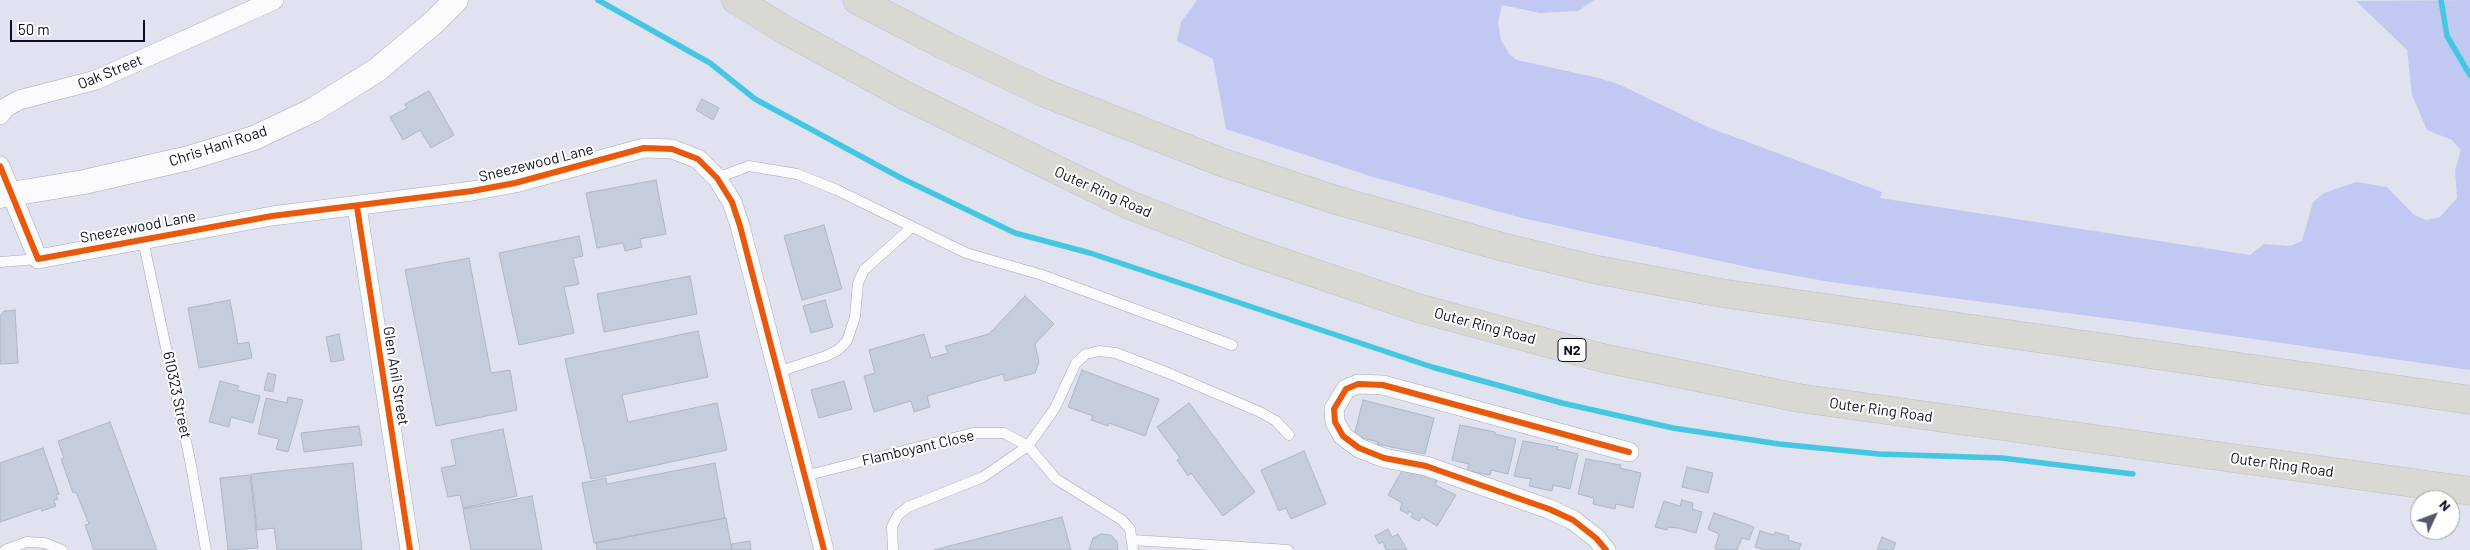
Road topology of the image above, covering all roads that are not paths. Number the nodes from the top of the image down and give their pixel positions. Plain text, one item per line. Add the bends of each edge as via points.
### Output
1 (274, 0) edge
2 (456, 0) edge
3 (736, 0) edge
4 (857, 0) edge
5 (0, 115) edge
6 (0, 166) edge
7 (717, 178) junction
8 (6, 195) edge
9 (357, 207) junction
10 (912, 227) junction
11 (143, 240) junction
12 (38, 259) junction
13 (0, 262) edge
14 (1232, 345) dead end
15 (778, 372) junction
16 (2470, 400) edge
17 (1289, 435) dead end
18 (1028, 446) junction
19 (1629, 452) dead end
20 (805, 476) junction
21 (2470, 491) edge
22 (1133, 545) edge
23 (5, 550) edge
24 (62, 550) edge
25 (206, 550) edge
26 (410, 550) edge
27 (824, 550) edge
28 (893, 550) edge
29 (1288, 550) edge
30 (1606, 550) edge

1 - 5 street, Oak Street via 96,80 19,100
2 - 8 street, Chris Hani Road via 434,24 377,70 313,110 254,138 189,158 94,180
3 - 21 highway, Outer Ring Road / N2 via 784,30 906,96 1127,204 1246,250 1473,324 1603,358 1798,398
4 - 16 highway via 1044,93 1220,162 1336,200 1499,246 1593,269 1722,293
6 - 8 street
7 - 9 street, Sneezewood Lane via 698,159 672,148 644,148 472,192
7 - 10 lane via 750,166 797,174
7 - 15 street, Sneezewood Lane via 732,202 740,226
8 - 12 street
9 - 11 street, Sneezewood Lane via 262,217
9 - 26 street, Glen Anil Street
10 - 14 lane via 966,253 1042,275
10 - 15 lane via 864,270 858,283 847,341 826,356
11 - 12 street, Sneezewood Lane
11 - 25 lane, 610323 Street
12 - 13 lane
15 - 20 street, Sneezewood Lane
17 - 18 lane via 1276,421 1260,412 1116,353 1099,351 1086,354 1076,363 1055,408
18 - 20 lane, Flamboyant Close via 1004,433 973,433
18 - 22 lane via 1056,479 1122,520 1130,529
18 - 28 lane via 984,477 908,507 898,515 892,527
19 - 30 street via 1383,385 1358,384 1346,389 1334,408 1335,422 1343,436 1359,448 1384,458 1426,466 1549,509 1573,520
20 - 27 street, Sneezewood Lane
22 - 29 lane
23 - 24 lane via 27,542 45,543

